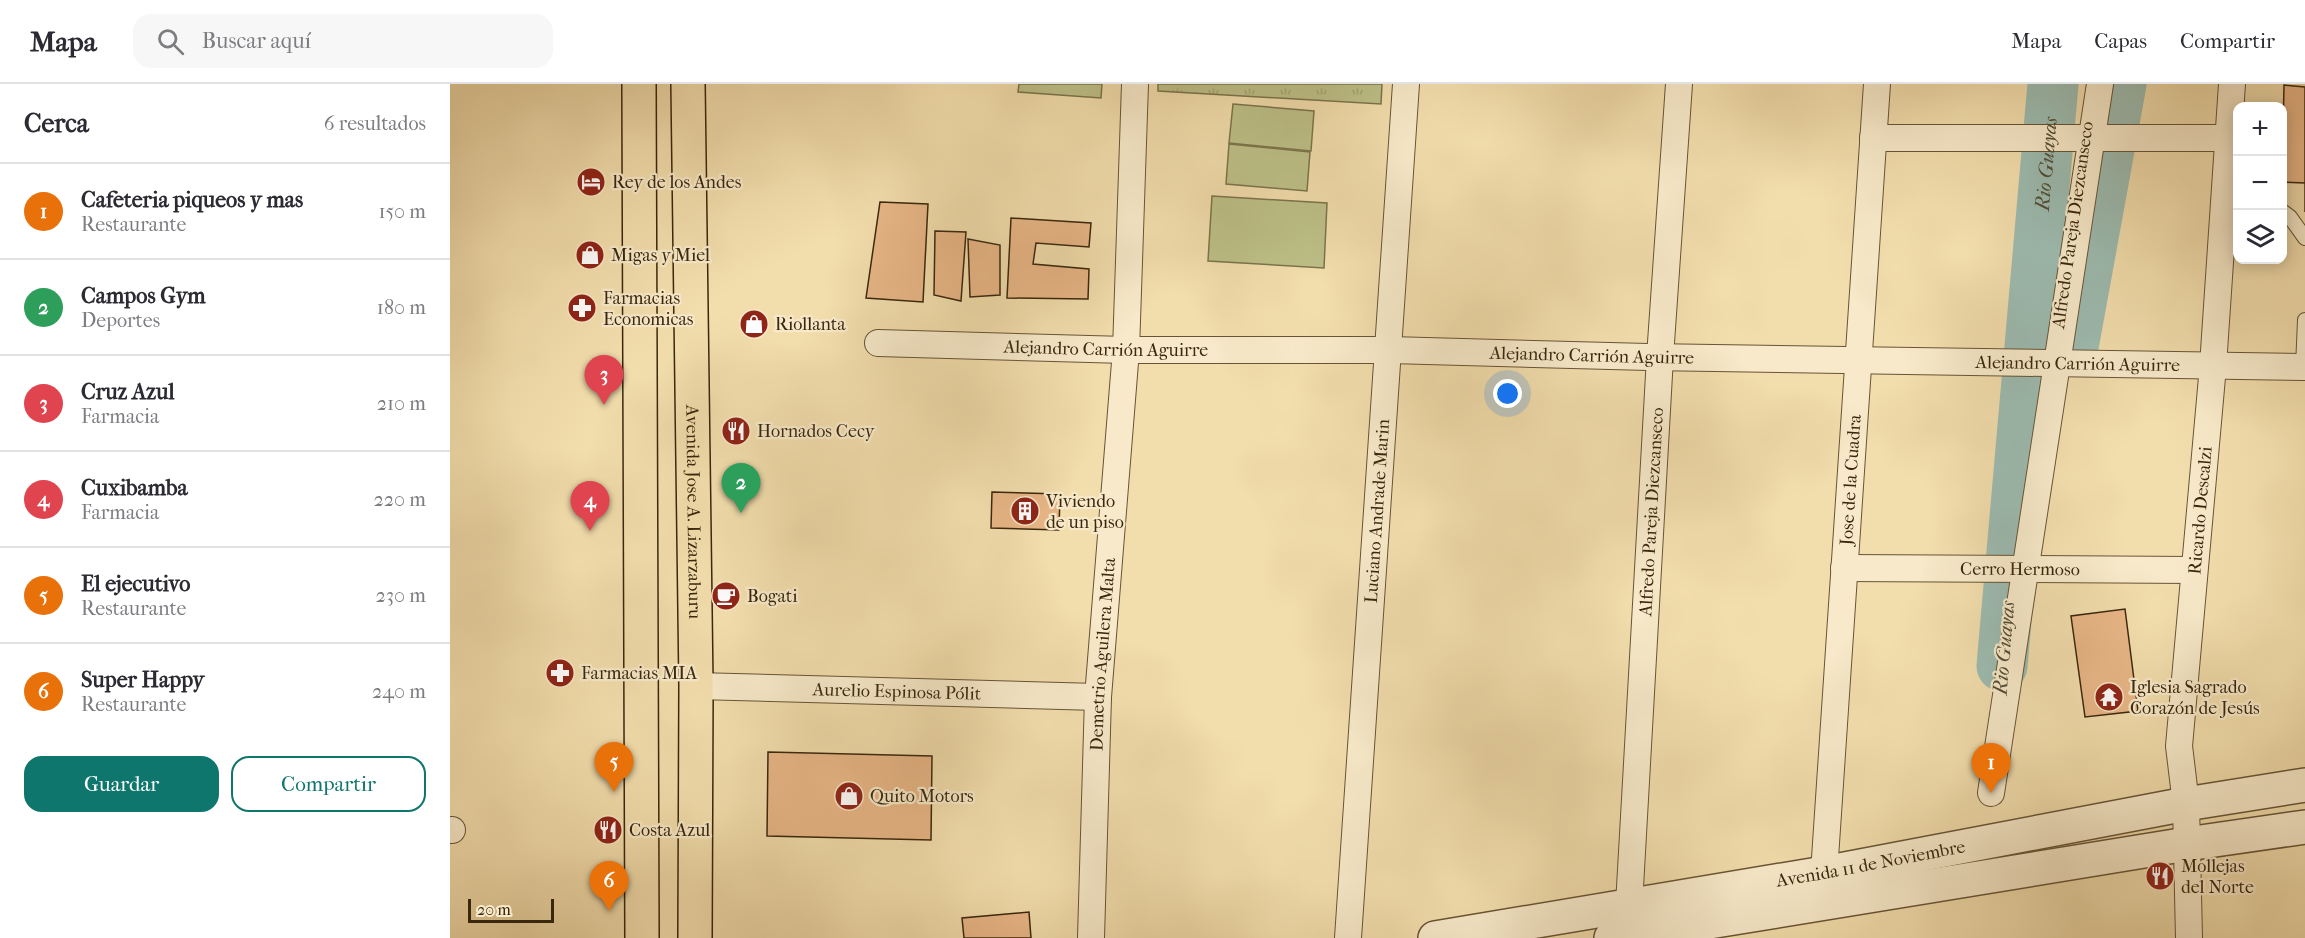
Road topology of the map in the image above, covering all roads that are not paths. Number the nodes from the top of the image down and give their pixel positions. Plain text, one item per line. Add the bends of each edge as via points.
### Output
1 (639, 84) edge
2 (688, 84) edge
3 (1135, 84) edge
4 (1406, 84) edge
5 (1679, 84) edge
6 (1877, 84) edge
7 (2093, 84) edge
8 (2100, 84) edge
9 (2232, 84) edge
10 (1873, 138) junction
11 (2228, 138) junction
12 (2231, 205) edge
13 (2287, 214) edge
14 (2305, 238) edge
15 (2305, 320) edge
16 (878, 343) dead end
17 (1126, 350) junction
18 (1390, 350) junction
19 (1660, 357) junction
20 (1859, 359) junction
21 (2213, 366) junction
22 (2304, 367) edge
23 (1844, 568) junction
24 (2194, 570) junction
25 (696, 686) junction
26 (1098, 697) junction
27 (2305, 785) edge
28 (2186, 804) junction
29 (2305, 827) edge
30 (2187, 844) junction
31 (1824, 873) junction
32 (1626, 929) edge
33 (642, 938) edge
34 (695, 938) edge
35 (1091, 938) edge
36 (1348, 938) edge
37 (1435, 938) edge
38 (2189, 938) edge

1 - 33 main road
2 - 25 main road, Avenida Jose A. Lizarzaburu
3 - 17 street, Demetrio Aguilera Malta
4 - 18 street, Luciano Andrade Marin
5 - 19 street, Alfredo Pareja Diezcanseco
6 - 10 street, Jose de la Cuadra
7 - 8 street, Alfredo Pareja Diezcanseco via 1991,793
9 - 11 street, Ricardo Descalzi
10 - 11 street
10 - 20 street, Jose de la Cuadra
11 - 12 street, Ricardo Descalzi
12 - 21 street, Ricardo Descalzi
13 - 14 lane
15 - 22 lane
16 - 17 street, Alejandro Carrión Aguirre
17 - 18 street, Alejandro Carrión Aguirre
17 - 26 street, Demetrio Aguilera Malta
18 - 19 street, Alejandro Carrión Aguirre
18 - 36 street, Luciano Andrade Marin
19 - 20 street, Alejandro Carrión Aguirre
19 - 32 street, Alfredo Pareja Diezcanseco
20 - 21 street, Alejandro Carrión Aguirre
20 - 23 street, Jose de la Cuadra
21 - 22 street, Alejandro Carrión Aguirre
21 - 24 street, Ricardo Descalzi
23 - 24 street, Cerro Hermoso
23 - 31 street, Jose de la Cuadra
24 - 28 street, Ricardo Descalzi via 2179,746
25 - 26 street, Aurelio Espinosa Pólit
25 - 34 main road, Avenida Jose A. Lizarzaburu
26 - 35 street, Demetrio Aguilera Malta
27 - 28 street, Avenida 11 de Noviembre
28 - 30 street, Ricardo Descalzi
28 - 31 street, Avenida 11 de Noviembre
29 - 30 street, Avenida 11 de Noviembre
30 - 32 street, Avenida 11 de Noviembre
30 - 38 street, Ricardo Descalzi
31 - 32 street, Avenida 11 de Noviembre
32 - 37 street, Avenida 11 de Noviembre

